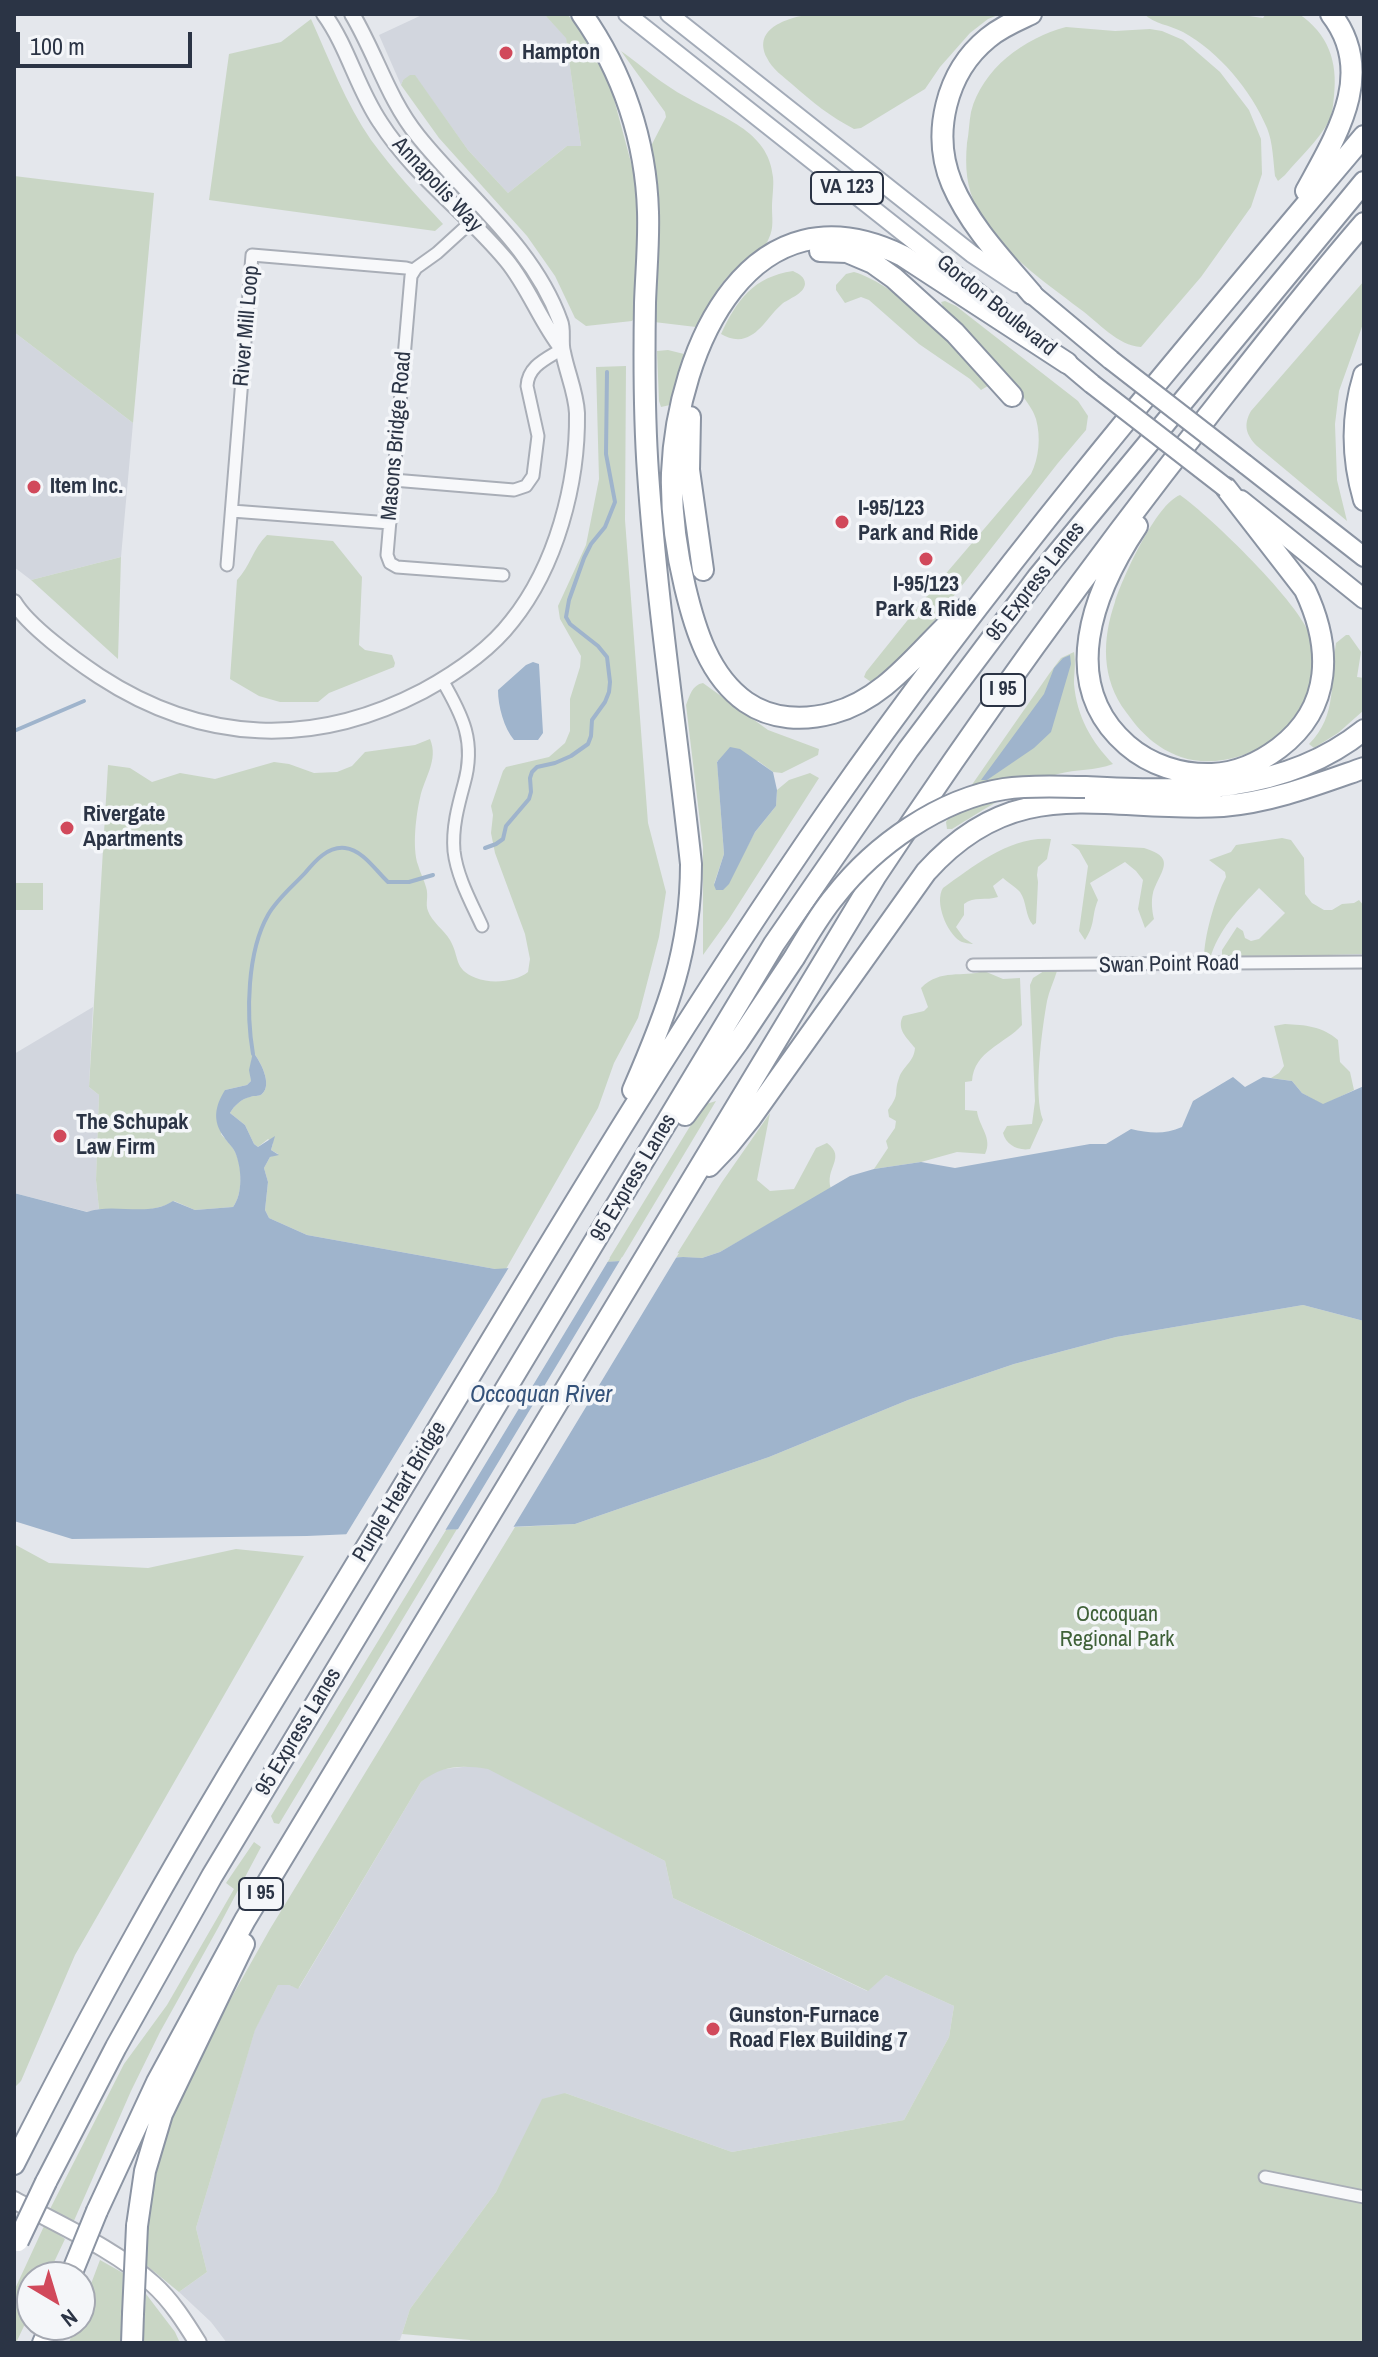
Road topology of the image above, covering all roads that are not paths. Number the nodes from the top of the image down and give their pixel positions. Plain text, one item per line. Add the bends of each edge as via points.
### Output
1 (324, 14) edge
2 (352, 14) edge
3 (582, 14) edge
4 (627, 14) edge
5 (669, 14) edge
6 (1031, 14) edge
7 (1331, 14) edge
8 (1364, 136) edge
9 (1364, 182) edge
10 (471, 222) junction
11 (1364, 223) edge
12 (1286, 225) junction
13 (413, 270) junction
14 (736, 285) junction
15 (1032, 294) junction
16 (562, 349) junction
17 (1260, 350) junction
18 (1067, 363) junction
19 (1364, 375) edge
20 (686, 389) junction
21 (1012, 396) dead end
22 (393, 480) junction
23 (1226, 488) junction
24 (1364, 500) edge
25 (232, 511) junction
26 (390, 523) junction
27 (1364, 557) edge
28 (227, 565) dead end
29 (703, 570) dead end
30 (503, 575) dead end
31 (998, 580) junction
32 (1364, 599) edge
33 (16, 607) edge
34 (442, 680) junction
35 (1364, 730) edge
36 (1364, 768) edge
37 (482, 926) dead end
38 (1364, 962) edge
39 (973, 965) dead end
40 (605, 1152) junction
41 (686, 1189) junction
42 (620, 1201) junction
43 (275, 1870) junction
44 (14, 2164) edge
45 (1265, 2177) dead end
46 (1364, 2197) edge
47 (14, 2200) edge
48 (16, 2244) edge
49 (77, 2261) edge
50 (132, 2343) edge
51 (198, 2343) edge

1 - 10 street, Annapolis Way via 380,123 425,180
2 - 16 street, Annapolis Way via 389,93 417,136 494,220 540,281 561,324
3 - 40 highway via 620,80 640,148 648,212 648,473 691,864 682,958 657,1034
4 - 18 main road, Gordon Boulevard / VA 123
5 - 15 main road, Gordon Boulevard / VA 123 via 961,245
6 - 15 highway via 996,31 965,62 949,95 943,132 947,169 960,200
7 - 12 highway via 1349,53 1350,99
8 - 12 highway
9 - 42 highway, 95 Express Lanes via 1038,577 908,750 774,944
10 - 13 street
10 - 16 street, Annapolis Way via 515,271
11 - 17 highway, I 95
12 - 31 highway
13 - 22 street, Masons Bridge Road
13 - 25 street, River Mill Loop via 252,255
14 - 18 highway via 765,257 794,244 833,237 867,242 903,256
14 - 20 highway via 703,336
14 - 21 highway via 807,252 847,252 894,278
15 - 27 highway, Gordon Boulevard / VA 123, bridge
16 - 22 street via 536,366 528,379 538,436 533,476 526,486 514,490
16 - 34 street, Annapolis Way via 577,412 573,471 562,521 540,577 512,621 484,650
17 - 23 highway via 1128,540 1107,581 1087,648 1096,707 1115,734 1144,757 1192,773 1231,772 1287,742 1317,700 1324,668 1320,629 1305,590
17 - 41 highway, I 95 via 1087,574 935,786
18 - 23 highway, Gordon Boulevard / VA 123, bridge
19 - 24 highway via 1354,433
20 - 29 highway via 689,470
20 - 31 highway via 672,471 680,567 709,658 746,702 794,719 857,703 897,676
22 - 26 street, Masons Bridge Road
23 - 32 highway, Gordon Boulevard / VA 123
25 - 26 street
25 - 28 street, River Mill Loop
26 - 30 street, Masons Bridge Road via 387,555 392,565
31 - 40 highway via 821,821
33 - 34 street, Annapolis Way via 113,685 173,714 229,729 267,732 329,726 392,705
34 - 37 street via 467,733 468,766 454,849
35 - 42 highway, bridge via 1311,763 1255,782 1184,790 1001,789 968,798 902,834 835,895 729,1055
36 - 41 highway via 1253,802 1195,807 1042,804 978,828 926,872 757,1110
38 - 39 street, Swan Point Road
40 - 44 highway, Purple Heart Bridge via 137,1932
41 - 43 highway, I 95
42 - 48 highway, 95 Express Lanes, bridge via 185,1923
43 - 49 highway, I 95, bridge via 171,2055
43 - 50 highway, bridge via 162,2114 145,2171 137,2226
45 - 46 street
47 - 51 main road via 135,2269 155,2285

